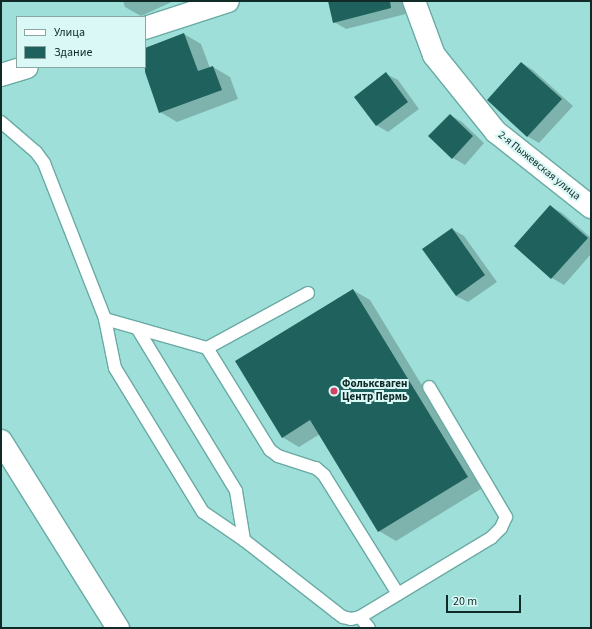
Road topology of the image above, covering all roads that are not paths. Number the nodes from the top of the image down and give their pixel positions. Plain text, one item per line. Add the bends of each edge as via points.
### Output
1 (225, 1) edge
2 (414, 1) edge
3 (146, 28) edge
4 (24, 68) edge
5 (1, 76) edge
6 (1, 122) edge
7 (591, 207) edge
8 (308, 293) dead end
9 (105, 319) junction
10 (137, 328) junction
11 (207, 348) junction
12 (429, 387) dead end
13 (1, 441) edge
14 (244, 540) junction
15 (398, 594) junction
16 (360, 617) junction
17 (118, 628) edge
18 (369, 628) edge

1 - 3 street
2 - 7 street, 2-я Пыжевская улица via 434,55 496,132
4 - 5 street
6 - 9 lane via 36,152 44,163
8 - 11 lane
9 - 10 lane
9 - 14 lane via 115,368 203,512
10 - 11 lane
10 - 14 lane via 236,491
11 - 15 lane via 270,450 278,456 316,468 324,475
12 - 15 lane via 506,517 501,528 491,538
13 - 17 street
14 - 16 lane via 343,618
15 - 16 lane
16 - 18 lane

